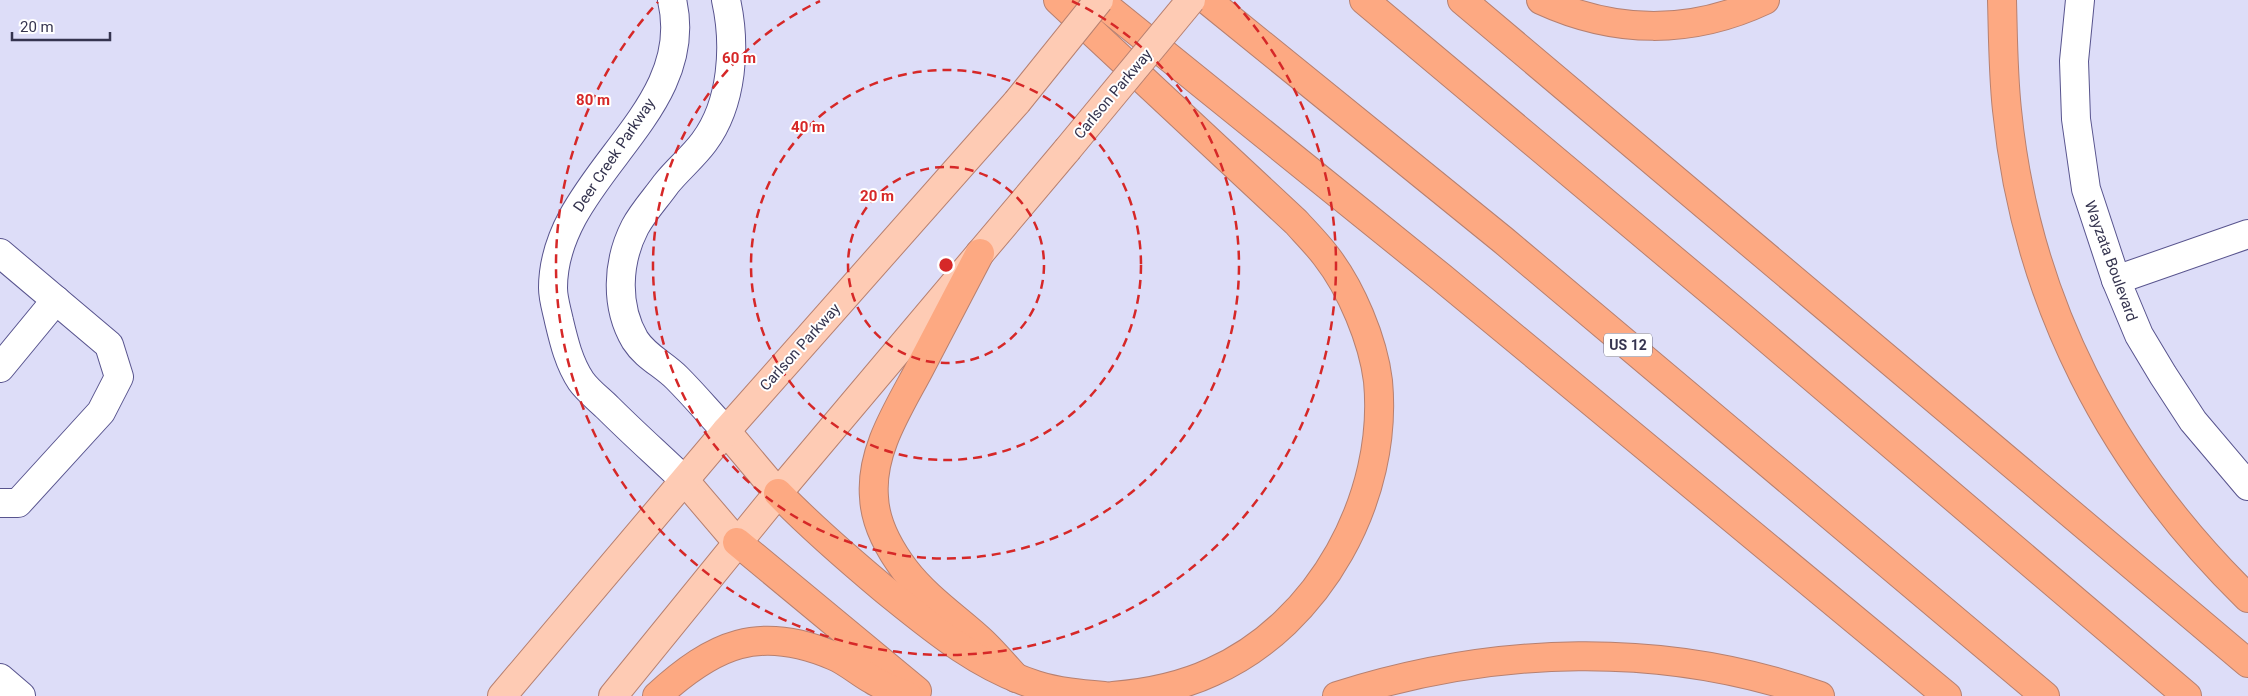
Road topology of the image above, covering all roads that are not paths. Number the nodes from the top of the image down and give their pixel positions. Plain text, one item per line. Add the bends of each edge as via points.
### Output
1 (672, 0) edge
2 (726, 0) edge
3 (1058, 0) edge
4 (1099, 0) edge
5 (1190, 0) edge
6 (1207, 0) edge
7 (1364, 0) edge
8 (1462, 0) edge
9 (1541, 0) edge
10 (1765, 0) edge
11 (2002, 0) edge
12 (2080, 0) edge
13 (2248, 234) edge
14 (0, 253) edge
15 (980, 253) junction
16 (2116, 280) junction
17 (56, 300) junction
18 (0, 368) edge
19 (726, 431) junction
20 (685, 480) junction
21 (2248, 486) edge
22 (778, 493) junction
23 (0, 503) edge
24 (737, 542) junction
25 (2248, 598) edge
26 (2248, 662) edge
27 (0, 678) edge
28 (1016, 678) junction
29 (21, 696) edge
30 (502, 696) edge
31 (612, 696) edge
32 (656, 696) edge
33 (908, 696) edge
34 (925, 696) edge
35 (1104, 696) edge
36 (1113, 696) edge
37 (1337, 696) edge
38 (1820, 696) edge
39 (1947, 696) edge
40 (2045, 696) edge
41 (2187, 696) edge

1 - 20 street, Deer Creek Parkway via 675,41 668,72 642,118 586,193 569,222 556,257 553,289 565,347 582,382
2 - 19 street via 732,24 731,71 721,108 705,141 635,227 622,260 620,290 624,316 636,340 652,360 676,376
3 - 36 highway via 1296,222 1327,256 1362,320 1378,380 1378,441 1372,471 1352,530 1312,592 1257,645 1212,672 1150,692
4 - 19 main road, Carlson Parkway, bridge via 1017,102
4 - 39 highway via 1449,284
5 - 15 main road, Carlson Parkway, bridge
6 - 40 highway, US 12 via 1503,240
7 - 41 highway
8 - 26 highway
9 - 10 highway via 1626,25 1662,26 1715,19
11 - 25 highway via 2007,110 2014,163 2027,223 2052,305 2096,402 2129,457 2166,509
12 - 16 street, Wayzata Boulevard via 2074,61 2076,119 2086,189
13 - 16 street
14 - 17 street
15 - 22 main road, Carlson Parkway
15 - 28 highway via 892,418 881,448 874,497 879,522 905,570 932,600 978,638
16 - 21 street, Wayzata Boulevard via 2139,335 2163,375 2193,421
17 - 18 street
17 - 23 street via 109,345 120,377 102,412 18,503
19 - 20 main road, Carlson Parkway
19 - 22 main road
20 - 24 main road, Deer Creek Parkway
20 - 30 main road, Carlson Parkway
22 - 24 main road, Carlson Parkway
22 - 28 highway via 811,528 940,635
24 - 31 main road, Carlson Parkway
24 - 34 highway
27 - 29 street
28 - 35 highway via 1065,692
32 - 33 highway via 697,664 723,649 772,640 797,643 836,656 875,682
37 - 38 highway via 1381,682 1453,666 1526,658 1600,656 1711,666

